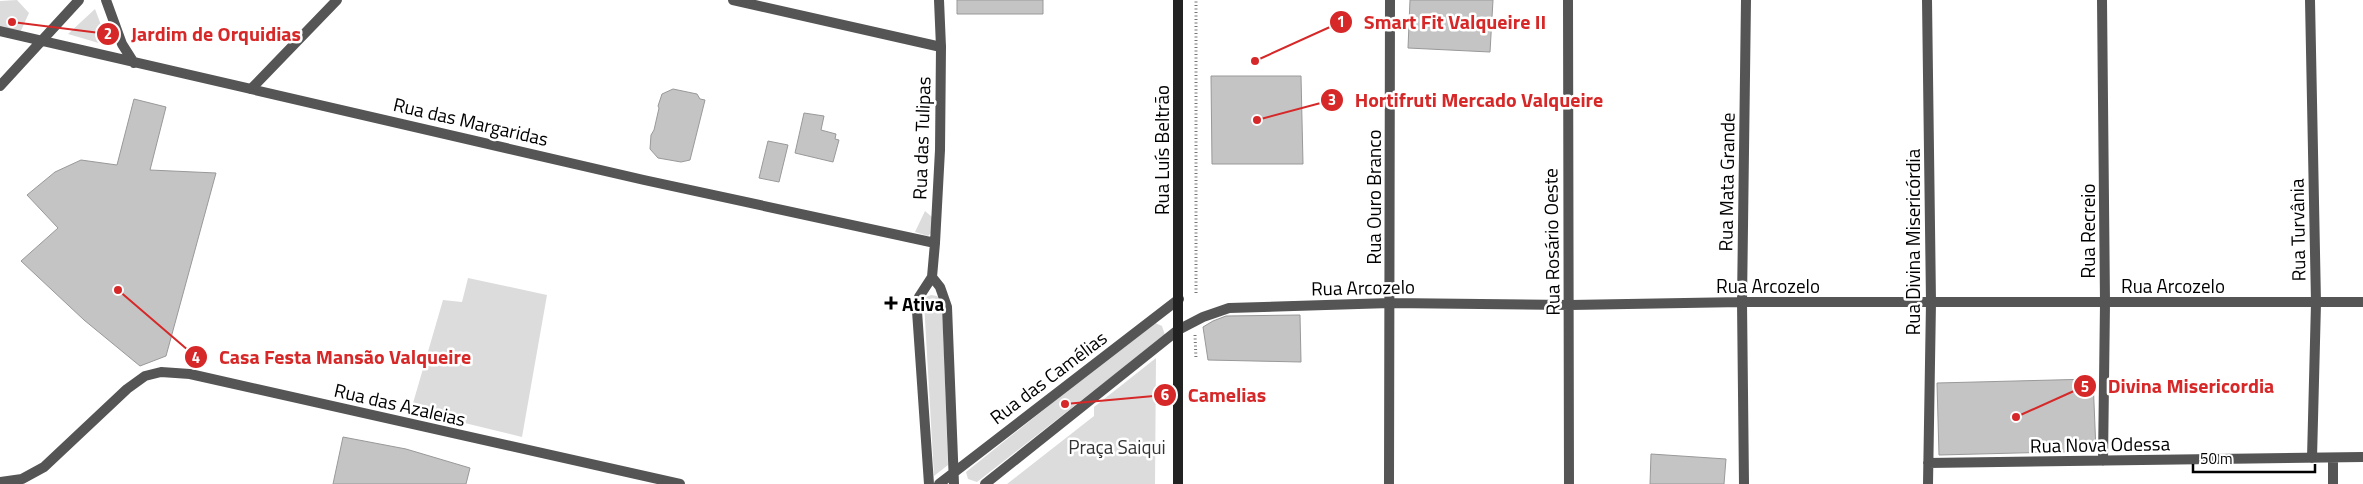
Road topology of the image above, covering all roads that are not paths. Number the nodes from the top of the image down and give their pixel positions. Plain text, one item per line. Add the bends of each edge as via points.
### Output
1 (79, 0) edge
2 (106, 0) edge
3 (337, 0) edge
4 (733, 0) edge
5 (939, 0) edge
6 (1178, 0) edge
7 (1390, 0) edge
8 (1568, 0) edge
9 (1746, 0) edge
10 (1926, 0) edge
11 (2102, 0) edge
12 (2310, 0) edge
13 (0, 31) edge
14 (42, 41) junction
15 (941, 47) junction
16 (134, 63) junction
17 (0, 86) edge
18 (251, 89) junction
19 (935, 243) junction
20 (932, 276) junction
21 (1179, 299) junction
22 (1742, 302) junction
23 (1931, 302) junction
24 (2363, 302) edge
25 (1390, 303) junction
26 (2105, 303) junction
27 (2316, 303) junction
28 (1570, 305) junction
29 (1178, 330) junction
30 (2363, 457) edge
31 (2312, 458) junction
32 (2333, 458) junction
33 (2103, 461) junction
34 (1928, 464) junction
35 (954, 471) junction
36 (0, 482) edge
37 (680, 484) edge
38 (930, 484) edge
39 (939, 484) edge
40 (954, 484) edge
41 (985, 484) edge
42 (1178, 484) edge
43 (1389, 484) edge
44 (1569, 484) edge
45 (1744, 484) edge
46 (1928, 484) edge
47 (2332, 484) edge

1 - 14 street
2 - 16 street via 122,44
3 - 18 street
4 - 15 street
5 - 15 street, Rua das Tulipas
6 - 21 main road, Rua Luís Beltrão
7 - 25 street, Rua Ouro Branco
8 - 28 street, Rua Rosário Oeste
9 - 22 street, Rua Mata Grande
10 - 23 street, Rua Divina Misericórdia
11 - 26 street, Rua Recreio
12 - 27 street, Rua Turvânia
13 - 14 street, Rua das Margaridas
14 - 16 street, Rua das Margaridas
14 - 17 street
15 - 19 street, Rua das Tulipas
16 - 18 street, Rua das Margaridas
18 - 19 street, Rua das Margaridas
19 - 20 street, Rua das Tulipas
20 - 35 street via 940,287 946,307
20 - 38 street, Rua das Tulipas via 919,297 917,311
21 - 29 main road, Rua Luís Beltrão
21 - 35 street, Rua das Camélias
22 - 23 street, Rua Arcozelo
22 - 28 street, Rua Arcozelo
22 - 45 street, Rua Mata Grande
23 - 26 street, Rua Arcozelo
23 - 34 street, Rua Divina Misericórdia
24 - 27 street, Rua Arcozelo
25 - 28 street, Rua Arcozelo
25 - 29 street, Rua Arcozelo via 1229,308
25 - 43 street, Rua Ouro Branco
26 - 27 street, Rua Arcozelo
26 - 33 street, Rua Recreio
27 - 31 street, Rua Turvânia
28 - 44 street, Rua Rosário Oeste
29 - 41 street
29 - 42 main road, Rua Luís Beltrão
30 - 32 street, Rua Nova Odessa
31 - 32 street, Rua Nova Odessa
31 - 33 street, Rua Nova Odessa
32 - 47 street
33 - 34 street, Rua Nova Odessa
34 - 46 street, Rua Divina Misericórdia
35 - 39 street, Rua das Camélias
35 - 40 street
36 - 37 street, Rua das Azaleias via 22,479 44,467 128,389 145,376 161,372 190,374

